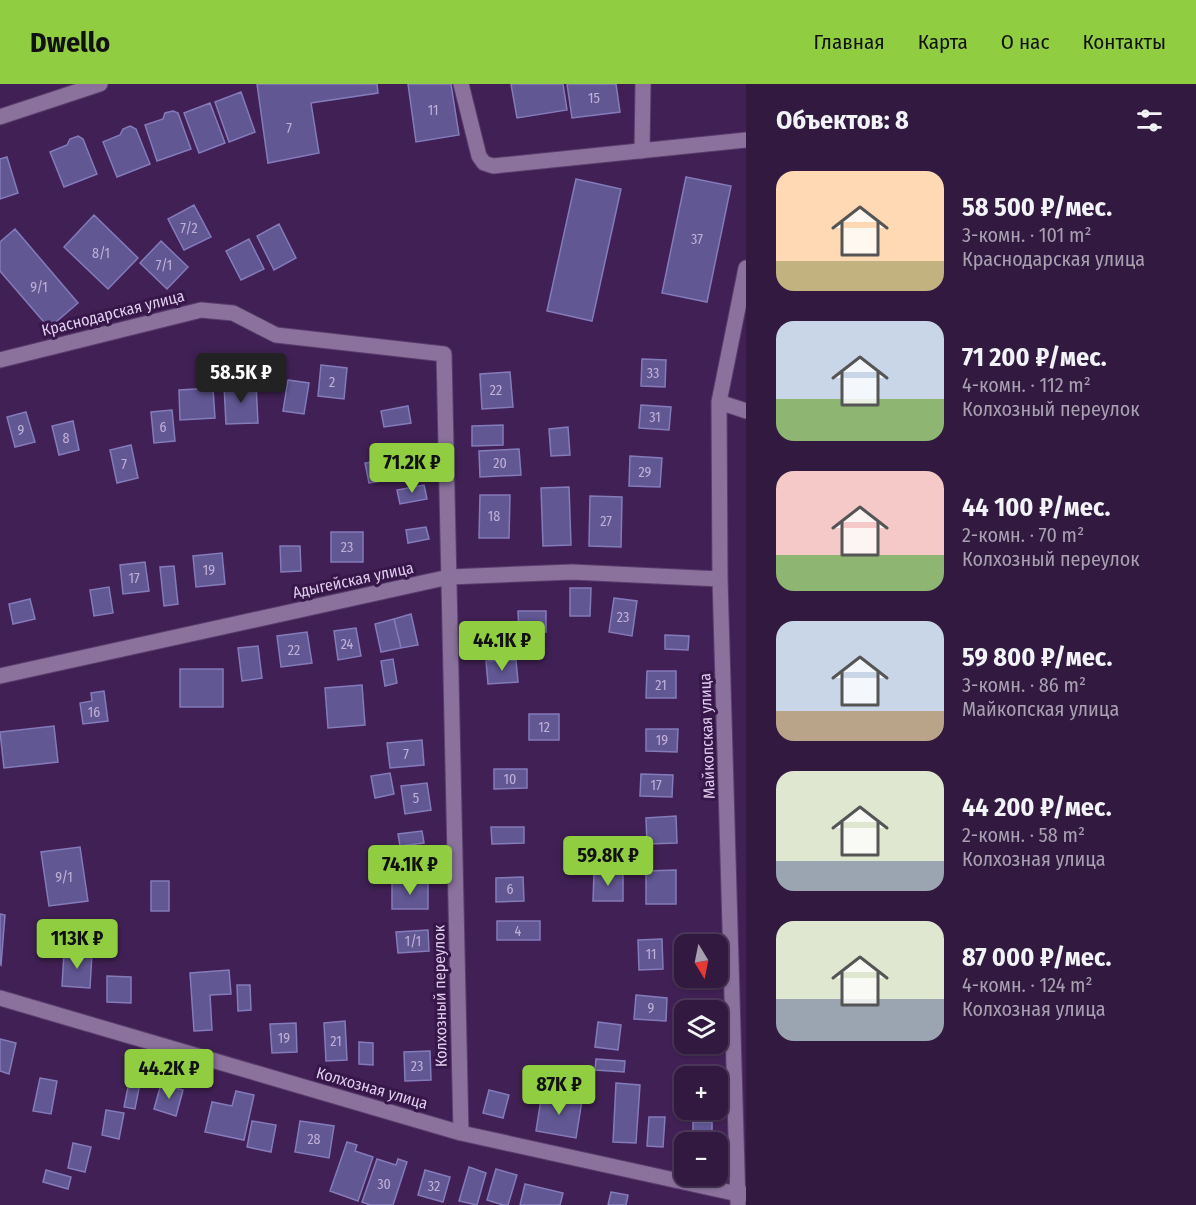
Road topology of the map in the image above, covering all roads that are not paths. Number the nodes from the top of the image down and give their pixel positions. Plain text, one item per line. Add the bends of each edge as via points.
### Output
1 (100, 84) edge
2 (461, 84) edge
3 (643, 84) edge
4 (0, 117) edge
5 (746, 140) edge
6 (642, 151) junction
7 (746, 268) edge
8 (444, 354) joint
9 (2, 356) edge
10 (719, 402) junction
11 (746, 411) edge
12 (449, 577) junction
13 (720, 579) junction
14 (0, 676) edge
15 (0, 998) edge
16 (461, 1133) junction
17 (740, 1198) edge

1 - 4 street
2 - 6 street via 478,156 484,163 493,166
3 - 6 street
5 - 6 street
7 - 10 street, Майкопская улица
8 - 9 street, Краснодарская улица via 276,335 233,313 201,310
8 - 12 street, Колхозный переулок
10 - 11 street
10 - 13 street, Майкопская улица
12 - 13 street, Адыгейская улица via 572,572
12 - 14 street, Адыгейская улица
12 - 16 street, Колхозный переулок
13 - 17 street, Майкопская улица
15 - 16 street, Колхозная улица
16 - 17 street, Колхозная улица

